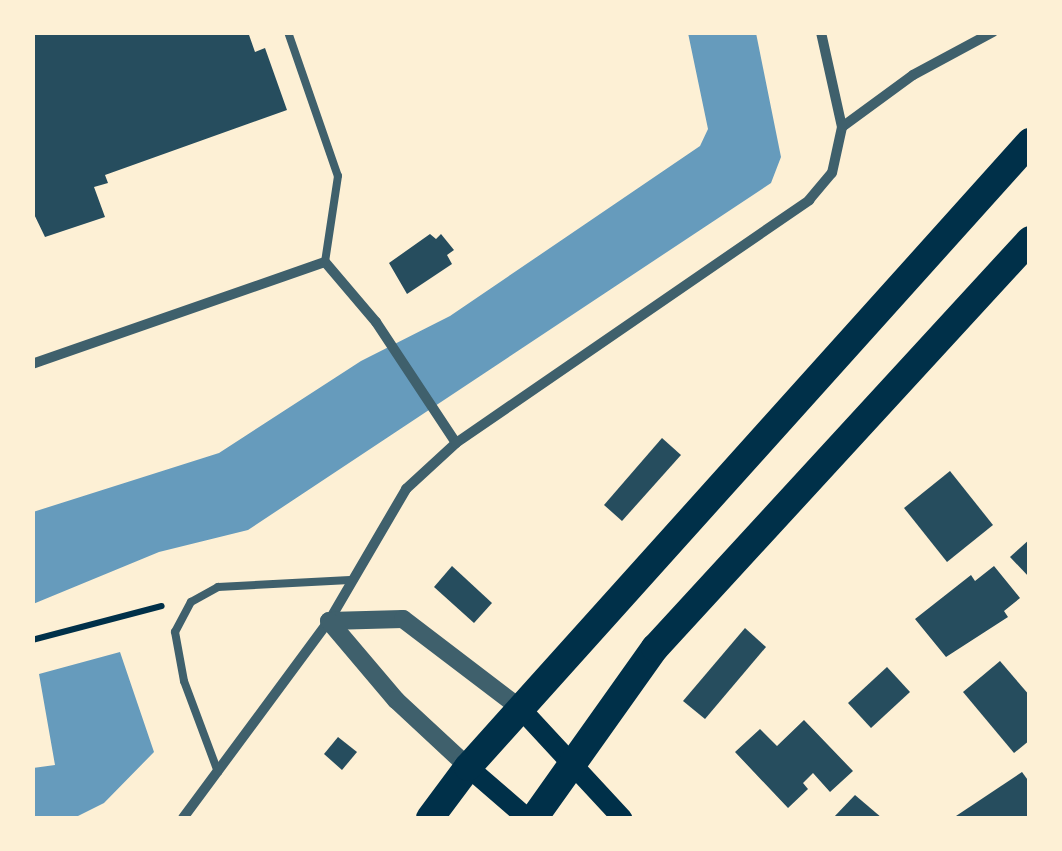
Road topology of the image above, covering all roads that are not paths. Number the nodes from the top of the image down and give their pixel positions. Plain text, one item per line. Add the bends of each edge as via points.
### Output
1 (288, 32) edge
2 (821, 32) edge
3 (993, 32) edge
4 (842, 126) junction
5 (1030, 142) edge
6 (1030, 240) edge
7 (325, 262) junction
8 (32, 364) edge
9 (456, 443) junction
10 (350, 580) junction
11 (329, 620) junction
12 (521, 708) junction
13 (574, 762) junction
14 (468, 768) junction
15 (218, 772) junction
16 (183, 818) edge
17 (430, 818) edge
18 (531, 818) edge
19 (622, 818) edge

1 - 7 lane via 338,176
2 - 4 street
3 - 4 street via 912,75
4 - 9 street via 832,173 808,200
5 - 12 highway
6 - 13 highway via 656,648
7 - 8 street
7 - 9 street via 376,322
9 - 10 street via 406,489
10 - 11 street
10 - 15 lane via 218,587 190,602 175,632 184,682
11 - 12 street via 403,618
11 - 14 street via 396,700
11 - 15 street
12 - 13 main road
12 - 14 highway
13 - 18 highway
13 - 19 main road
14 - 17 highway
14 - 18 main road
15 - 16 street

